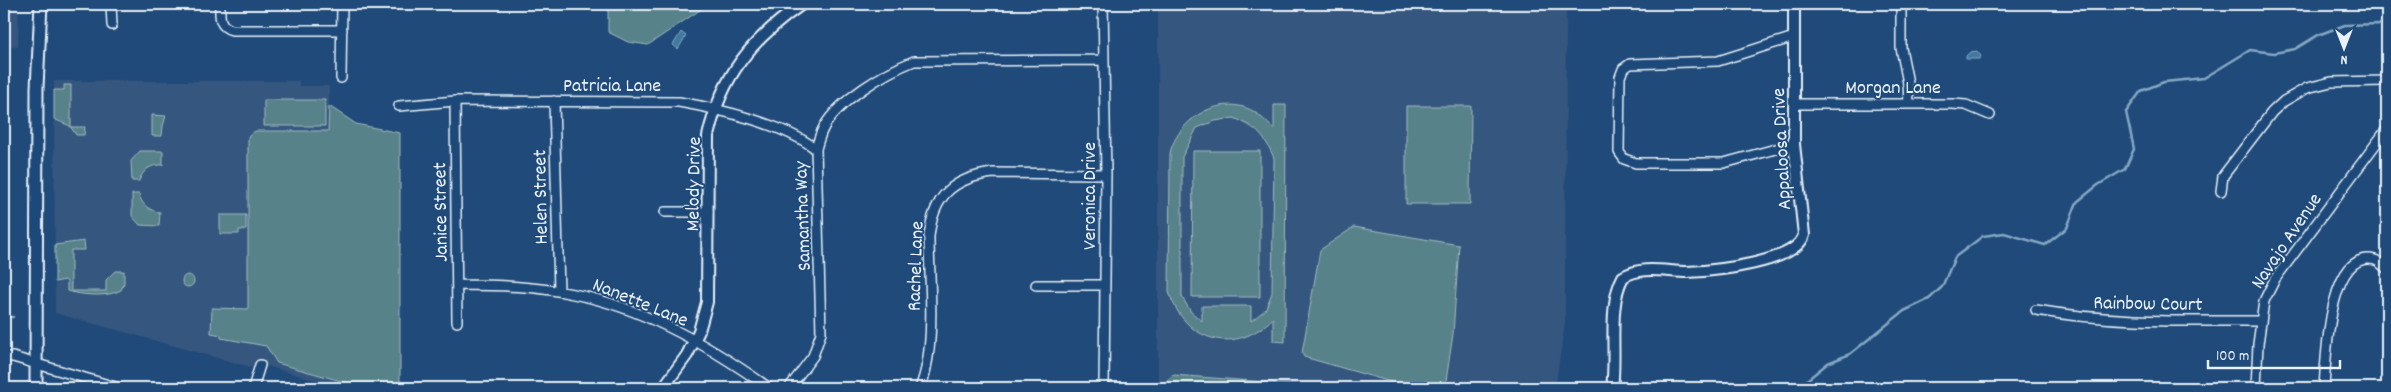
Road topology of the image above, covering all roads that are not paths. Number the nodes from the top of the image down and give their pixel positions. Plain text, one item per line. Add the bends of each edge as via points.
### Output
1 (34, 4) edge
2 (41, 4) edge
3 (111, 4) edge
4 (220, 4) edge
5 (342, 4) edge
6 (802, 4) edge
7 (1103, 4) edge
8 (1794, 4) edge
9 (1901, 4) edge
10 (39, 23) junction
11 (112, 25) dead end
12 (342, 30) junction
13 (1794, 37) junction
14 (1104, 60) junction
15 (341, 78) dead end
16 (2387, 81) edge
17 (455, 101) junction
18 (554, 101) junction
19 (1794, 104) junction
20 (1909, 104) junction
21 (399, 106) dead end
22 (714, 110) junction
23 (1990, 115) dead end
24 (2387, 129) edge
25 (1794, 144) junction
26 (816, 149) junction
27 (1106, 174) junction
28 (2221, 191) dead end
29 (665, 212) dead end
30 (708, 212) junction
31 (2387, 269) edge
32 (1105, 284) junction
33 (457, 285) junction
34 (1036, 285) dead end
35 (559, 291) junction
36 (2036, 310) dead end
37 (2260, 321) junction
38 (457, 322) dead end
39 (694, 341) junction
40 (4, 357) edge
41 (36, 364) junction
42 (260, 365) dead end
43 (36, 388) edge
44 (119, 388) edge
45 (253, 388) edge
46 (663, 388) edge
47 (769, 388) edge
48 (789, 388) edge
49 (920, 388) edge
50 (1104, 388) edge
51 (1612, 388) edge
52 (2256, 388) edge
53 (2324, 388) edge

1 - 10 main road
2 - 10 main road
3 - 11 street
4 - 12 street via 220,21 225,28 232,30
5 - 12 street
6 - 22 street, Melody Drive via 761,36 739,60
7 - 14 street, Veronica Drive
8 - 13 street, Appaloosa Drive
9 - 20 street via 1901,48
10 - 41 main road
12 - 15 street
13 - 19 street, Appaloosa Drive
13 - 25 street via 1718,61 1630,64 1620,77 1619,152 1624,159 1636,164 1724,163
14 - 26 street, Samantha Way via 914,61 896,68 849,100 824,127
14 - 27 street, Veronica Drive
16 - 28 street via 2331,82 2307,88 2284,101 2223,176
17 - 18 street, Patricia Lane
17 - 21 street, Patricia Lane
17 - 33 street, Janice Street
18 - 22 street, Patricia Lane via 680,102
18 - 35 street, Helen Street
19 - 20 street, Morgan Lane
19 - 25 street, Appaloosa Drive
20 - 23 street, Morgan Lane via 1966,105
22 - 26 street, Patricia Lane via 794,136
22 - 30 street, Melody Drive via 708,136
24 - 37 street, Navajo Avenue via 2275,279 2264,301
25 - 51 street, Appaloosa Drive via 1804,235 1802,242 1783,254 1716,270 1640,270 1623,277 1615,299
26 - 48 street, Samantha Way via 821,334 813,356
27 - 32 street, Veronica Drive
27 - 49 street, Rachel Lane via 993,173 967,178 947,192 936,205 930,220 930,344
29 - 30 street
30 - 39 street, Melody Drive via 707,302
31 - 53 street via 2375,260 2361,260 2351,265 2345,276 2328,321
32 - 34 street
32 - 50 street, Veronica Drive
33 - 35 street, Nanette Lane
33 - 38 street, Janice Street
35 - 39 street, Nanette Lane via 624,309
36 - 37 street, Rainbow Court via 2110,320
37 - 52 street, Navajo Avenue
39 - 46 street, Melody Drive
39 - 47 street, Nanette Lane
40 - 41 street
41 - 43 main road
41 - 44 street
42 - 45 street

